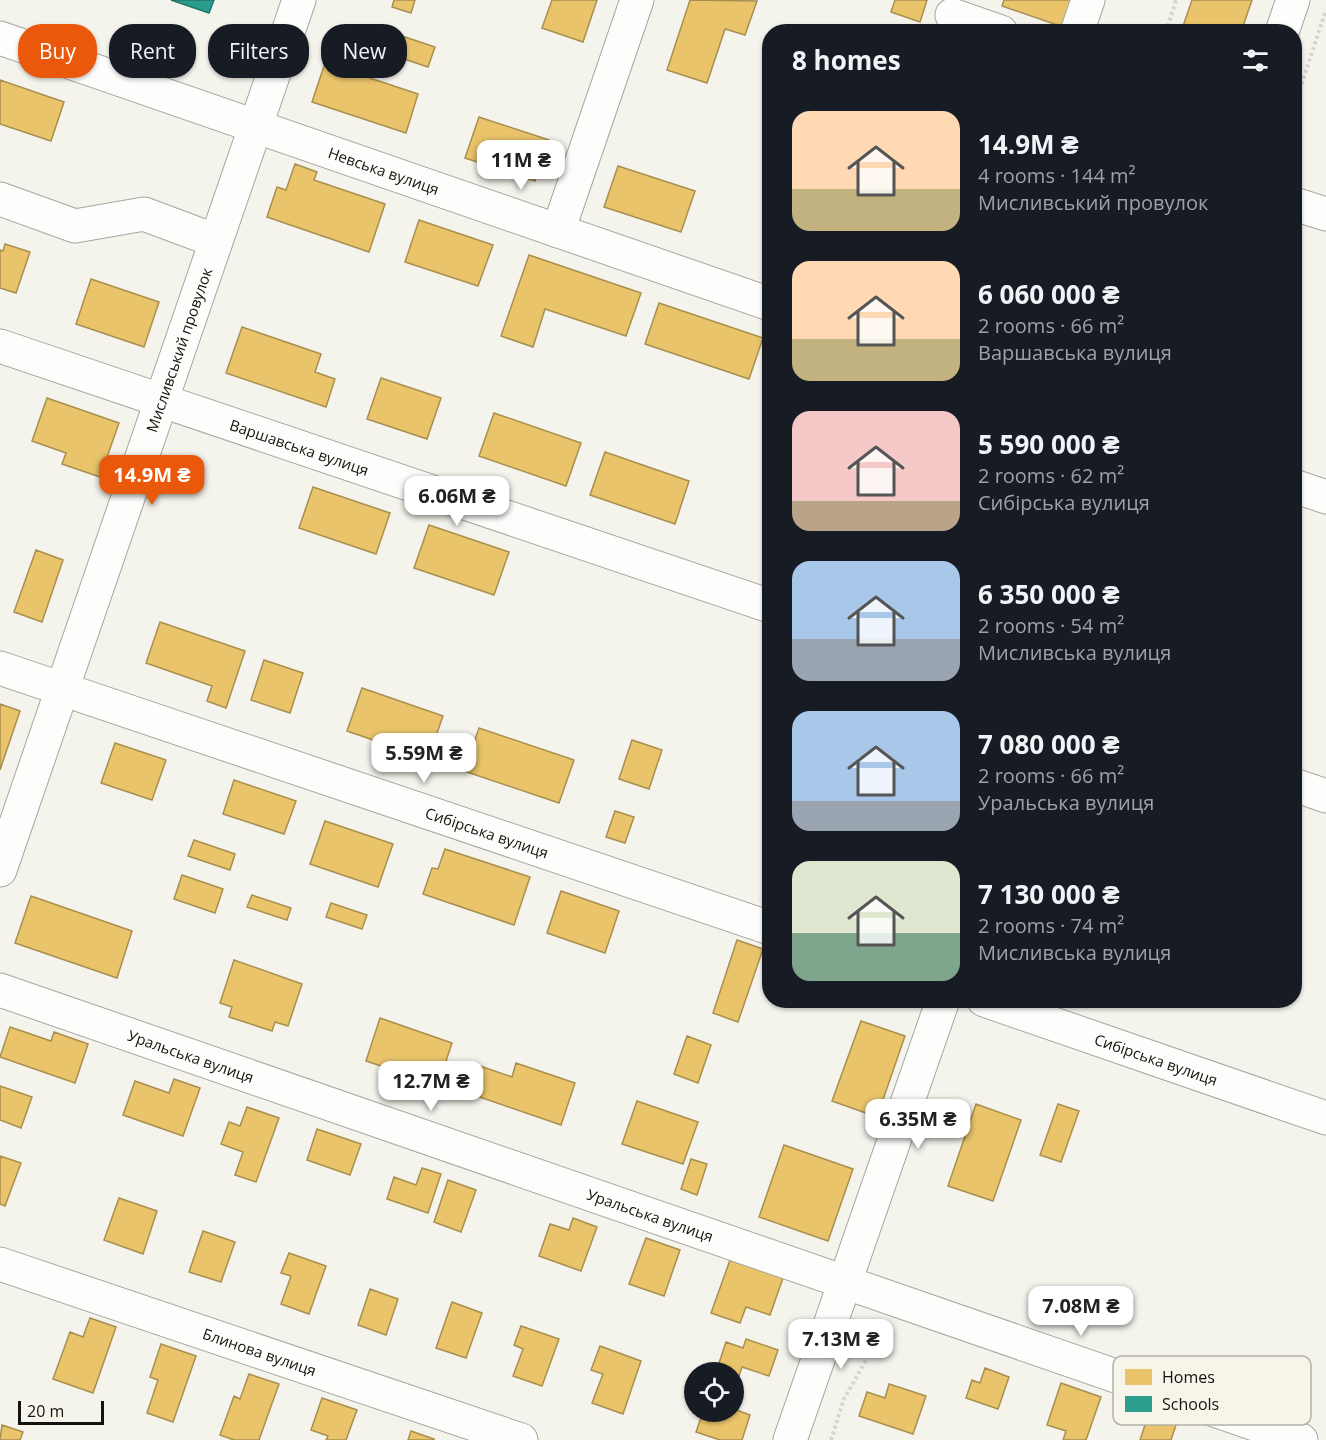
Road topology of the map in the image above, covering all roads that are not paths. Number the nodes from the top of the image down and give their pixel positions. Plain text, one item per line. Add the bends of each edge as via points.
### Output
1 (298, 0) edge
2 (637, 0) edge
3 (1088, 0) edge
4 (1293, 0) edge
5 (952, 15) edge
6 (978, 24) edge
7 (1080, 24) edge
8 (1285, 24) edge
9 (0, 38) edge
10 (255, 126) junction
11 (0, 199) edge
12 (1302, 206) edge
13 (1326, 214) edge
14 (558, 231) junction
15 (216, 241) junction
16 (762, 301) edge
17 (0, 346) edge
18 (162, 399) junction
19 (1302, 489) edge
20 (1326, 497) edge
21 (762, 603) edge
22 (0, 668) edge
23 (62, 689) junction
24 (1302, 788) edge
25 (1326, 796) edge
26 (0, 870) edge
27 (762, 925) edge
28 (0, 990) edge
29 (941, 1008) edge
30 (1007, 1008) edge
31 (1326, 1118) edge
32 (0, 1264) edge
33 (845, 1282) junction
34 (1113, 1375) edge
35 (1258, 1425) edge
36 (521, 1440) edge
37 (789, 1440) edge
38 (1301, 1440) edge

1 - 10 street, Мисливський провулок
2 - 14 street
3 - 7 street
4 - 8 street
5 - 6 street
9 - 10 street, Невська вулиця
10 - 14 street, Невська вулиця
10 - 15 street, Мисливський провулок
11 - 15 street via 75,226 144,214
12 - 13 street
14 - 16 street, Невська вулиця
15 - 18 street, Мисливський провулок
17 - 18 street, Варшавська вулиця
18 - 21 street, Варшавська вулиця
18 - 23 street, Мисливський провулок
19 - 20 street
22 - 23 street, Сибірська вулиця
23 - 26 street, Мисливський провулок
23 - 27 street, Сибірська вулиця
24 - 25 street
28 - 33 street, Уральська вулиця
29 - 33 street
30 - 31 street, Сибірська вулиця
32 - 36 street, Блинова вулиця
33 - 34 street, Уральська вулиця
33 - 37 street
35 - 38 street, Уральська вулиця

